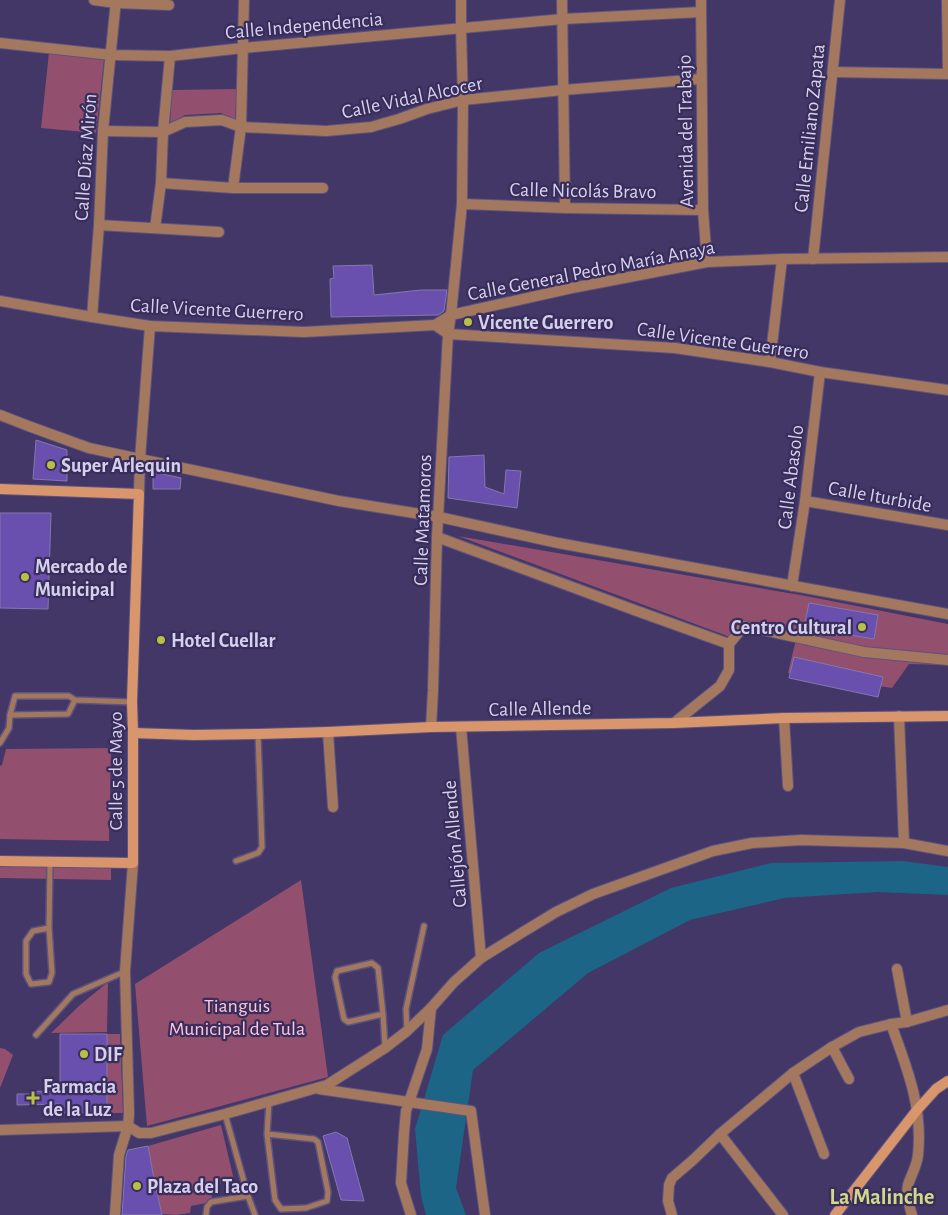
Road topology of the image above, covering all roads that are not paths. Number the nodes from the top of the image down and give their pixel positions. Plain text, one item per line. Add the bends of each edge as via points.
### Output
1 (94, 0) edge
2 (244, 0) edge
3 (462, 0) edge
4 (562, 0) edge
5 (701, 0) edge
6 (840, 0) edge
7 (947, 0) edge
8 (116, 2) edge
9 (169, 6) dead end
10 (701, 12) junction
11 (563, 19) junction
12 (461, 28) junction
13 (0, 43) edge
14 (243, 48) junction
15 (111, 55) junction
16 (170, 56) junction
17 (833, 72) junction
18 (948, 74) edge
19 (701, 79) junction
20 (563, 90) junction
21 (463, 100) junction
22 (241, 127) junction
23 (102, 131) junction
24 (163, 132) junction
25 (161, 183) junction
26 (233, 188) junction
27 (323, 188) dead end
28 (462, 204) junction
29 (565, 208) junction
30 (702, 210) junction
31 (99, 224) junction
32 (155, 228) junction
33 (219, 232) dead end
34 (948, 258) edge
35 (782, 259) junction
36 (813, 259) junction
37 (707, 262) junction
38 (0, 301) edge
39 (452, 315) junction
40 (92, 317) junction
41 (150, 326) junction
42 (435, 326) junction
43 (448, 334) junction
44 (770, 362) junction
45 (820, 372) junction
46 (948, 390) edge
47 (0, 415) edge
48 (140, 459) junction
49 (0, 489) edge
50 (139, 494) junction
51 (805, 501) junction
52 (439, 518) junction
53 (948, 525) edge
54 (437, 537) junction
55 (792, 586) junction
56 (948, 614) edge
57 (729, 644) junction
58 (948, 660) edge
59 (74, 700) junction
60 (132, 702) junction
61 (10, 715) junction
62 (899, 716) junction
63 (948, 716) edge
64 (784, 718) junction
65 (674, 723) junction
66 (432, 727) junction
67 (461, 727) junction
68 (328, 732) junction
69 (133, 733) junction
70 (258, 734) junction
71 (0, 744) edge
72 (788, 786) dead end
73 (333, 807) dead end
74 (904, 843) junction
75 (948, 851) edge
76 (0, 861) edge
77 (236, 861) dead end
78 (50, 862) junction
79 (133, 863) junction
80 (424, 926) dead end
81 (49, 928) junction
82 (481, 958) junction
83 (897, 968) dead end
84 (125, 972) junction
85 (431, 1008) junction
86 (948, 1010) edge
87 (383, 1014) junction
88 (907, 1022) junction
89 (891, 1024) junction
90 (407, 1031) junction
91 (36, 1035) dead end
92 (832, 1047) junction
93 (385, 1048) junction
94 (793, 1073) junction
95 (849, 1079) dead end
96 (948, 1081) edge
97 (316, 1088) junction
98 (269, 1102) junction
99 (413, 1102) junction
100 (917, 1110) junction
101 (225, 1114) junction
102 (128, 1126) junction
103 (0, 1130) edge
104 (267, 1134) junction
105 (720, 1134) junction
106 (824, 1154) dead end
107 (248, 1196) junction
108 (115, 1215) edge
109 (206, 1215) edge
110 (255, 1215) edge
111 (411, 1215) edge
112 (486, 1215) edge
113 (672, 1215) edge
114 (783, 1215) edge
115 (836, 1215) edge
116 (912, 1215) edge

1 - 8 street
2 - 14 street
3 - 12 street, Calle Matamoros
4 - 11 street
5 - 10 street, Avenida del Trabajo
6 - 17 street, Calle Emiliano Zapata
7 - 18 street
8 - 9 street
8 - 15 street, Calle Díaz Mirón
10 - 11 street, Calle Independencia
10 - 19 street, Avenida del Trabajo
11 - 12 street, Calle Independencia
11 - 20 street
12 - 14 street, Calle Independencia
12 - 21 street, Calle Matamoros
13 - 15 street, Calle Independencia
14 - 16 street, Calle Independencia
14 - 22 street
15 - 16 street, Calle Independencia
15 - 23 street, Calle Díaz Mirón
16 - 24 street
17 - 18 street
17 - 36 street, Calle Emiliano Zapata
19 - 20 street, Calle Vidal Alcocer
19 - 30 street, Avenida del Trabajo
20 - 21 street, Calle Vidal Alcocer
20 - 29 street
21 - 22 street, Calle Vidal Alcocer via 371,127 326,131
21 - 28 street, Calle Matamoros
22 - 24 street, Calle Vidal Alcocer via 222,120 185,122
22 - 26 street
23 - 24 street, Calle Vidal Alcocer
23 - 31 street, Calle Díaz Mirón
24 - 25 street
25 - 26 street
25 - 32 street
26 - 27 street
28 - 29 street, Calle Nicolás Bravo
28 - 39 street, Calle Matamoros
29 - 30 street, Calle Nicolás Bravo
30 - 37 street, Avenida del Trabajo
31 - 32 street
31 - 40 street, Calle Díaz Mirón
32 - 33 street
34 - 36 street, Calle General Pedro María Anaya
35 - 36 street, Calle General Pedro María Anaya
35 - 37 street, Calle General Pedro María Anaya
35 - 44 street
37 - 39 street, Calle General Pedro María Anaya
38 - 40 street, Calle Vicente Guerrero
39 - 42 street
39 - 43 street, Calle Matamoros
40 - 41 street, Calle Vicente Guerrero
41 - 42 street, Calle Vicente Guerrero via 304,332
41 - 48 street, Calle 5 de Mayo
42 - 43 street, Calle Vicente Guerrero
43 - 44 street, Calle Vicente Guerrero via 675,348
43 - 52 street, Calle Matamoros
44 - 45 street, Calle Vicente Guerrero
45 - 46 street, Calle Vicente Guerrero
45 - 51 street, Calle Abasolo
47 - 48 street via 89,448
48 - 50 street, Calle 5 de Mayo
48 - 52 street via 339,501
49 - 50 main road
50 - 60 main road, Calle 5 de Mayo
51 - 53 street, Calle Iturbide
51 - 55 street, Calle Abasolo
52 - 54 street, Calle Matamoros
52 - 55 street
54 - 57 street
54 - 66 street, Calle Matamoros
55 - 56 street
57 - 58 street via 744,626 864,652
57 - 65 street via 730,670 720,686
59 - 60 lane
59 - 61 lane via 68,714
59 - 61 lane via 69,696 15,696
60 - 69 main road, Calle 5 de Mayo
61 - 71 lane via 9,728
62 - 63 main road, Calle Allende
62 - 64 main road, Calle Allende
62 - 74 street
64 - 65 main road, Calle Allende
64 - 72 street
65 - 67 main road, Calle Allende
66 - 67 main road, Calle Allende
66 - 68 main road, Calle Allende
67 - 82 street, Callejón Allende
68 - 70 main road, Calle Allende
68 - 73 street
69 - 70 main road, Calle Allende
69 - 79 main road, Calle 5 de Mayo
70 - 77 lane via 262,847 258,853
74 - 75 street
74 - 82 street via 801,840 752,843 713,851 593,894 556,912
76 - 78 main road
78 - 79 main road
78 - 81 lane
79 - 84 street, Calle 5 de Mayo
80 - 90 lane via 406,1009
81 - 81 lane via 52,973 49,982 31,984 26,974 26,941 33,930
82 - 85 street
83 - 88 street
84 - 91 lane via 73,994
84 - 102 street, Calle 5 de Mayo
85 - 90 street
85 - 99 street via 427,1049
86 - 88 street
87 - 87 lane via 378,968 372,963 337,971 335,977 344,1019 348,1022
87 - 93 lane
88 - 89 street
89 - 92 street via 859,1032
89 - 100 street via 910,1076
90 - 93 street
92 - 94 street
92 - 95 street
93 - 97 street via 326,1086
94 - 105 street
94 - 106 street
96 - 100 main road
97 - 98 street
97 - 99 street
98 - 101 street
98 - 104 lane
99 - 111 street via 406,1111 401,1183
99 - 112 street via 472,1111
100 - 115 main road
100 - 116 street via 918,1158 908,1186
101 - 102 street via 152,1132 139,1133
101 - 107 lane
102 - 103 street
102 - 108 street, Calle 5 de Mayo via 119,1154
104 - 104 lane via 275,1200 281,1209 306,1208 327,1201 318,1142
105 - 113 street via 672,1178 668,1201
105 - 114 street
107 - 109 lane via 211,1202
107 - 110 lane

